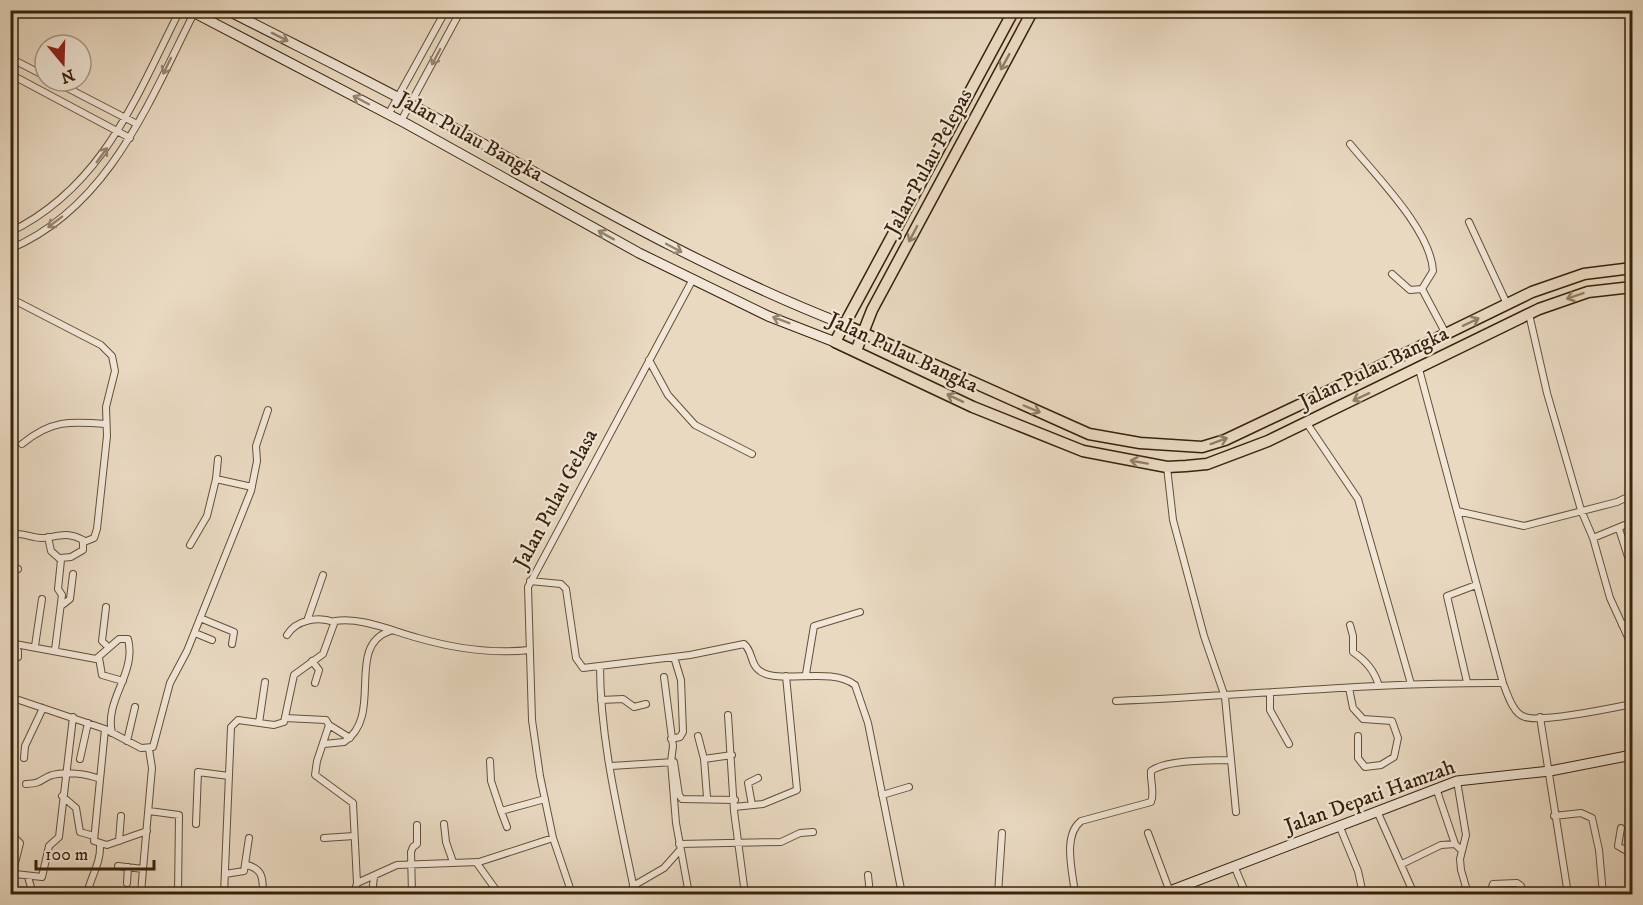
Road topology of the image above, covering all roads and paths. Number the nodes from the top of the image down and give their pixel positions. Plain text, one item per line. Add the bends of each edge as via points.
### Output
1 (180, 10) edge
2 (227, 10) edge
3 (446, 10) edge
4 (461, 10) edge
5 (1014, 10) edge
6 (1033, 10) edge
7 (191, 12) edge
8 (10, 58) edge
9 (33, 70) edge
10 (10, 75) edge
11 (77, 93) edge
12 (398, 98) junction
13 (410, 104) junction
14 (388, 114) junction
15 (125, 118) junction
16 (401, 121) junction
17 (137, 124) junction
18 (118, 131) junction
19 (130, 138) junction
20 (1350, 144) dead end
21 (1469, 222) dead end
22 (10, 232) edge
23 (10, 249) edge
24 (1632, 268) edge
25 (1392, 274) dead end
26 (693, 279) junction
27 (1632, 287) edge
28 (1422, 289) junction
29 (10, 298) edge
30 (1507, 304) junction
31 (1529, 314) junction
32 (843, 324) junction
33 (863, 334) junction
34 (1446, 334) junction
35 (835, 342) junction
36 (856, 351) junction
37 (649, 360) junction
38 (1383, 365) junction
39 (1419, 369) junction
40 (1391, 382) junction
41 (268, 410) dead end
42 (1306, 422) junction
43 (106, 423) junction
44 (22, 444) dead end
45 (752, 454) dead end
46 (218, 459) dead end
47 (1167, 467) junction
48 (216, 479) junction
49 (252, 487) junction
50 (1632, 495) edge
51 (1581, 510) junction
52 (1456, 511) junction
53 (1632, 522) edge
54 (1619, 529) junction
55 (10, 534) edge
56 (48, 537) junction
57 (1593, 538) junction
58 (84, 542) junction
59 (190, 545) dead end
60 (60, 558) junction
61 (1632, 569) edge
62 (73, 574) dead end
63 (323, 575) dead end
64 (531, 581) junction
65 (1476, 585) junction
66 (42, 599) dead end
67 (61, 606) junction
68 (106, 607) dead end
69 (860, 612) dead end
70 (200, 618) junction
71 (307, 621) junction
72 (1632, 621) edge
73 (334, 622) junction
74 (1350, 625) dead end
75 (1622, 625) junction
76 (391, 631) junction
77 (195, 633) junction
78 (287, 635) dead end
79 (10, 638) edge
80 (212, 640) dead end
81 (15, 644) junction
82 (232, 644) dead end
83 (35, 646) junction
84 (1632, 646) edge
85 (108, 647) junction
86 (55, 650) junction
87 (529, 650) junction
88 (18, 657) dead end
89 (674, 657) junction
90 (99, 658) junction
91 (312, 661) junction
92 (600, 666) junction
93 (14, 672) dead end
94 (806, 674) junction
95 (786, 676) junction
96 (664, 677) dead end
97 (123, 681) junction
98 (265, 682) dead end
99 (1467, 682) junction
100 (315, 683) dead end
101 (1503, 683) junction
102 (10, 684) edge
103 (1411, 684) junction
104 (1379, 686) junction
105 (1349, 688) junction
106 (1270, 694) junction
107 (1225, 697) junction
108 (11, 699) edge
109 (601, 700) junction
110 (1116, 701) dead end
111 (646, 704) dead end
112 (1632, 704) edge
113 (135, 707) dead end
114 (43, 708) junction
115 (728, 715) dead end
116 (73, 717) junction
117 (1540, 717) junction
118 (285, 718) junction
119 (88, 723) junction
120 (259, 723) junction
121 (329, 725) junction
122 (105, 729) junction
123 (112, 733) junction
124 (698, 735) dead end
125 (1358, 736) dead end
126 (350, 738) junction
127 (671, 739) junction
128 (128, 741) junction
129 (324, 744) junction
130 (1288, 744) dead end
131 (149, 749) junction
132 (732, 755) junction
133 (1632, 755) edge
134 (24, 758) dead end
135 (80, 759) dead end
136 (704, 759) junction
137 (1230, 760) junction
138 (490, 761) dead end
139 (671, 762) junction
140 (611, 766) junction
141 (1550, 771) junction
142 (64, 776) junction
143 (228, 776) junction
144 (758, 777) dead end
145 (100, 779) junction
146 (1457, 782) junction
147 (26, 784) dead end
148 (909, 786) dead end
149 (1436, 788) junction
150 (882, 795) junction
151 (62, 796) junction
152 (707, 797) junction
153 (545, 799) junction
154 (735, 800) junction
155 (752, 805) junction
156 (734, 807) junction
157 (149, 811) junction
158 (501, 811) junction
159 (1377, 811) junction
160 (1236, 812) dead end
161 (121, 816) dead end
162 (1554, 816) junction
163 (196, 824) dead end
164 (444, 824) dead end
165 (417, 825) dead end
166 (1339, 825) junction
167 (507, 827) dead end
168 (1621, 828) dead end
169 (147, 831) junction
170 (813, 832) dead end
171 (1002, 833) dead end
172 (1148, 833) dead end
173 (94, 836) junction
174 (354, 836) junction
175 (249, 838) dead end
176 (324, 838) dead end
177 (553, 838) junction
178 (10, 840) edge
179 (119, 841) junction
180 (738, 843) junction
181 (1455, 844) junction
182 (100, 845) junction
183 (680, 847) junction
184 (1462, 851) junction
185 (1631, 854) edge
186 (453, 862) junction
187 (476, 862) junction
188 (413, 864) junction
189 (1402, 864) junction
190 (247, 865) junction
191 (118, 866) dead end
192 (128, 867) junction
193 (1235, 868) junction
194 (143, 869) junction
195 (1632, 872) edge
196 (225, 874) junction
197 (868, 875) dead end
198 (28, 877) junction
199 (374, 877) junction
200 (127, 883) dead end
201 (357, 883) junction
202 (633, 886) junction
203 (33, 894) edge
204 (87, 894) edge
205 (141, 894) edge
206 (178, 894) edge
207 (224, 894) edge
208 (263, 894) edge
209 (354, 894) edge
210 (372, 894) edge
211 (412, 894) edge
212 (500, 894) edge
213 (572, 894) edge
214 (635, 894) edge
215 (689, 894) edge
216 (746, 894) edge
217 (870, 894) edge
218 (902, 894) edge
219 (998, 894) edge
220 (1075, 894) edge
221 (1166, 894) edge
222 (1246, 894) edge
223 (1363, 894) edge
224 (1414, 894) edge
225 (1468, 894) edge
226 (1490, 894) edge
227 (1523, 894) edge
228 (1568, 894) edge
229 (1603, 894) edge

1 - 15 street
2 -> 12 main road, Jalan Pulau Bangka
3 - 12 street
4 -> 13 street
5 - 32 highway, Jalan Pulau Pelepas
6 -> 33 highway, Jalan Pulau Pelepas via 872,310
14 -> 7 main road, Jalan Pulau Bangka
7 -> 17 street
8 - 9 street
10 - 18 street
11 - 15 street
12 - 13 main road, Jalan Pulau Bangka
12 - 14 street
13 - 16 street
13 -> 32 main road, Jalan Pulau Bangka via 713,268
14 - 16 main road, Jalan Pulau Bangka
15 - 17 street
15 - 18 street
26 -> 16 main road, Jalan Pulau Bangka
17 - 19 street
18 - 19 street
22 -> 18 street via 63,200
19 -> 23 street via 108,172 84,198 46,230
20 - 28 street via 1415,225 1426,246 1433,271
21 - 30 street
24 - 30 highway, Jalan Pulau Bangka via 1584,274
25 - 28 street via 1410,290
35 -> 26 main road, Jalan Pulau Bangka via 768,316
26 - 37 street, Jalan Pulau Gelasa
27 -> 31 highway, Jalan Pulau Bangka via 1588,292
28 - 34 street
29 - 43 street via 109,352 115,371
34 -> 30 highway, Jalan Pulau Bangka
31 - 39 highway, Jalan Pulau Bangka
31 - 51 street
32 - 33 highway, Jalan Pulau Bangka
32 - 35 highway, Jalan Pulau Pelepas
33 - 36 highway, Jalan Pulau Pelepas
33 -> 38 highway, Jalan Pulau Bangka via 1089,434 1181,448 1225,440
34 - 38 highway, Jalan Pulau Bangka
35 - 36 highway, Jalan Pulau Bangka
47 -> 36 highway, Jalan Pulau Bangka via 1083,451 973,407
37 - 45 street via 668,394 695,425
37 - 64 street, Jalan Pulau Gelasa
38 - 40 highway
39 - 40 highway, Jalan Pulau Bangka
39 - 52 street
40 -> 42 highway, Jalan Pulau Bangka
41 - 49 street via 256,446
42 - 47 highway, Jalan Pulau Bangka via 1215,461
42 - 103 street via 1358,500
43 - 44 street via 65,422 46,426
43 - 58 street via 97,529 94,538
46 - 48 street
47 - 107 street via 1173,520
48 - 49 street
48 - 59 street via 207,516
49 - 70 street
50 - 51 street
51 - 52 street via 1520,526
51 - 57 street
52 - 65 street
53 - 54 street
54 - 57 street
54 - 61 street
55 - 56 street
56 - 58 street via 68,534
56 - 60 street via 51,551
57 - 75 street
58 - 60 street via 78,555
60 - 67 street
62 - 67 street via 70,599
63 - 71 street
64 - 87 street, Jalan Pulau Gelasa via 527,601
64 - 92 street via 561,584 566,589 576,658 583,668
65 - 99 street via 1447,596
65 - 101 street
66 - 83 street
67 - 86 street
68 - 85 street via 102,641
69 - 94 street via 814,626
70 - 77 street
70 - 82 street via 234,632
71 - 73 street
71 - 78 street via 296,624
72 - 75 street
73 - 76 street via 357,621
73 - 91 street via 323,654
74 - 104 street via 1353,652 1363,658
75 - 84 street
76 - 87 street via 440,644 495,652
76 - 126 street via 377,638 367,659 366,708
77 - 80 street
77 - 131 street via 170,683 154,744
79 - 81 street
81 - 83 street
81 - 88 street
83 - 86 street
85 - 90 street
85 - 97 street via 119,639 128,639
86 - 90 street
87 - 153 street, Jalan Pulau Gelasa via 532,720
89 - 92 street
89 - 95 street via 744,644 759,671
89 - 127 street via 681,680 683,732
90 - 97 street via 102,675
91 - 100 street via 319,670
91 - 118 street via 294,675
92 - 109 street
93 - 102 street
94 - 95 street
94 - 150 street via 855,686 864,706
95 - 155 street via 798,790
96 - 127 street
97 - 123 street via 110,711
98 - 120 street
99 - 101 street
99 - 103 street
101 - 117 street via 1516,712 1525,717
103 - 104 street
104 - 105 street
105 - 106 street
105 - 125 street via 1353,708 1363,719 1392,721 1398,738 1394,757 1381,765 1365,767 1358,758
106 - 107 street
106 - 130 street via 1270,710
107 - 110 street
107 - 137 street
108 - 114 street
109 - 111 street via 623,699 634,707
109 - 140 street
112 - 117 street
113 - 128 street
114 - 116 street
114 - 134 street via 25,746
115 - 132 street
116 - 119 street
116 - 142 street
117 - 141 street
118 - 120 street via 278,725
118 - 121 street via 325,719
119 - 122 street
119 - 135 street
120 - 143 street via 233,723
121 - 126 street
121 - 129 street
122 - 123 street
122 - 145 street
123 - 128 street
124 - 136 street
126 - 129 street
127 - 139 street
128 - 131 street
129 - 174 street via 315,775 351,800 355,811
131 - 157 street
132 - 136 street
132 - 154 street
133 - 141 main road, Jalan Depati Hamzah
136 - 152 street
137 - 160 street
137 - 220 street via 1155,768 1151,771 1151,802 1081,820 1074,826 1070,837
138 - 158 street via 491,782
139 - 140 street
139 - 152 street via 676,763 680,797
139 - 183 street
140 - 202 street
141 - 146 main road, Jalan Depati Hamzah
141 - 162 street
142 - 145 street via 89,775
142 - 147 street
142 - 151 street
143 - 163 street via 198,772
143 - 196 street
144 - 155 street via 748,783
145 - 173 street
146 - 149 main road, Jalan Depati Hamzah
146 - 184 street via 1466,835
148 - 150 street
149 - 159 main road, Jalan Depati Hamzah
149 - 181 street
150 - 218 street
151 - 173 street via 76,808 80,832
151 - 198 street via 59,837 49,846 44,875
152 - 154 street
153 - 158 street
153 - 177 street, Jalan Pulau Gelasa
154 - 156 street
155 - 156 street
156 - 180 street
157 - 169 street
157 - 206 street via 179,815
158 - 167 street
159 - 166 main road, Jalan Depati Hamzah
159 - 189 street
161 - 179 street
162 - 228 street
162 - 229 street via 1591,816
164 - 186 street
165 - 188 street
166 - 193 main road, Jalan Depati Hamzah
166 - 223 street
168 - 185 street via 1618,846
169 - 179 street
169 - 194 street
170 - 180 street via 800,833 782,842
171 - 219 street
172 - 221 street
173 - 182 street
174 - 176 street
174 - 201 street
175 - 190 street
177 - 187 street
177 - 213 street, Jalan Pulau Gelasa
178 - 198 street via 20,843 15,874
179 - 182 street
180 - 183 street
180 - 216 street
181 - 184 street
181 - 189 street via 1441,845
182 - 204 street via 99,864
183 - 202 street via 664,868
183 - 215 street
184 - 225 street via 1461,870
185 - 195 street
186 - 187 street
186 - 188 street
187 - 212 street
188 - 199 street via 397,865
188 - 211 street
189 - 224 street
190 - 196 street via 244,871
190 - 208 street via 256,867 261,874
191 - 192 street
192 - 194 street
192 - 200 street
193 - 221 main road, Jalan Depati Hamzah
193 - 222 street
194 - 205 street
196 - 207 street
197 - 217 street
198 - 203 street
199 - 201 street
199 - 210 street
201 - 209 street
202 - 214 street
226 - 227 street via 1493,885 1516,883

